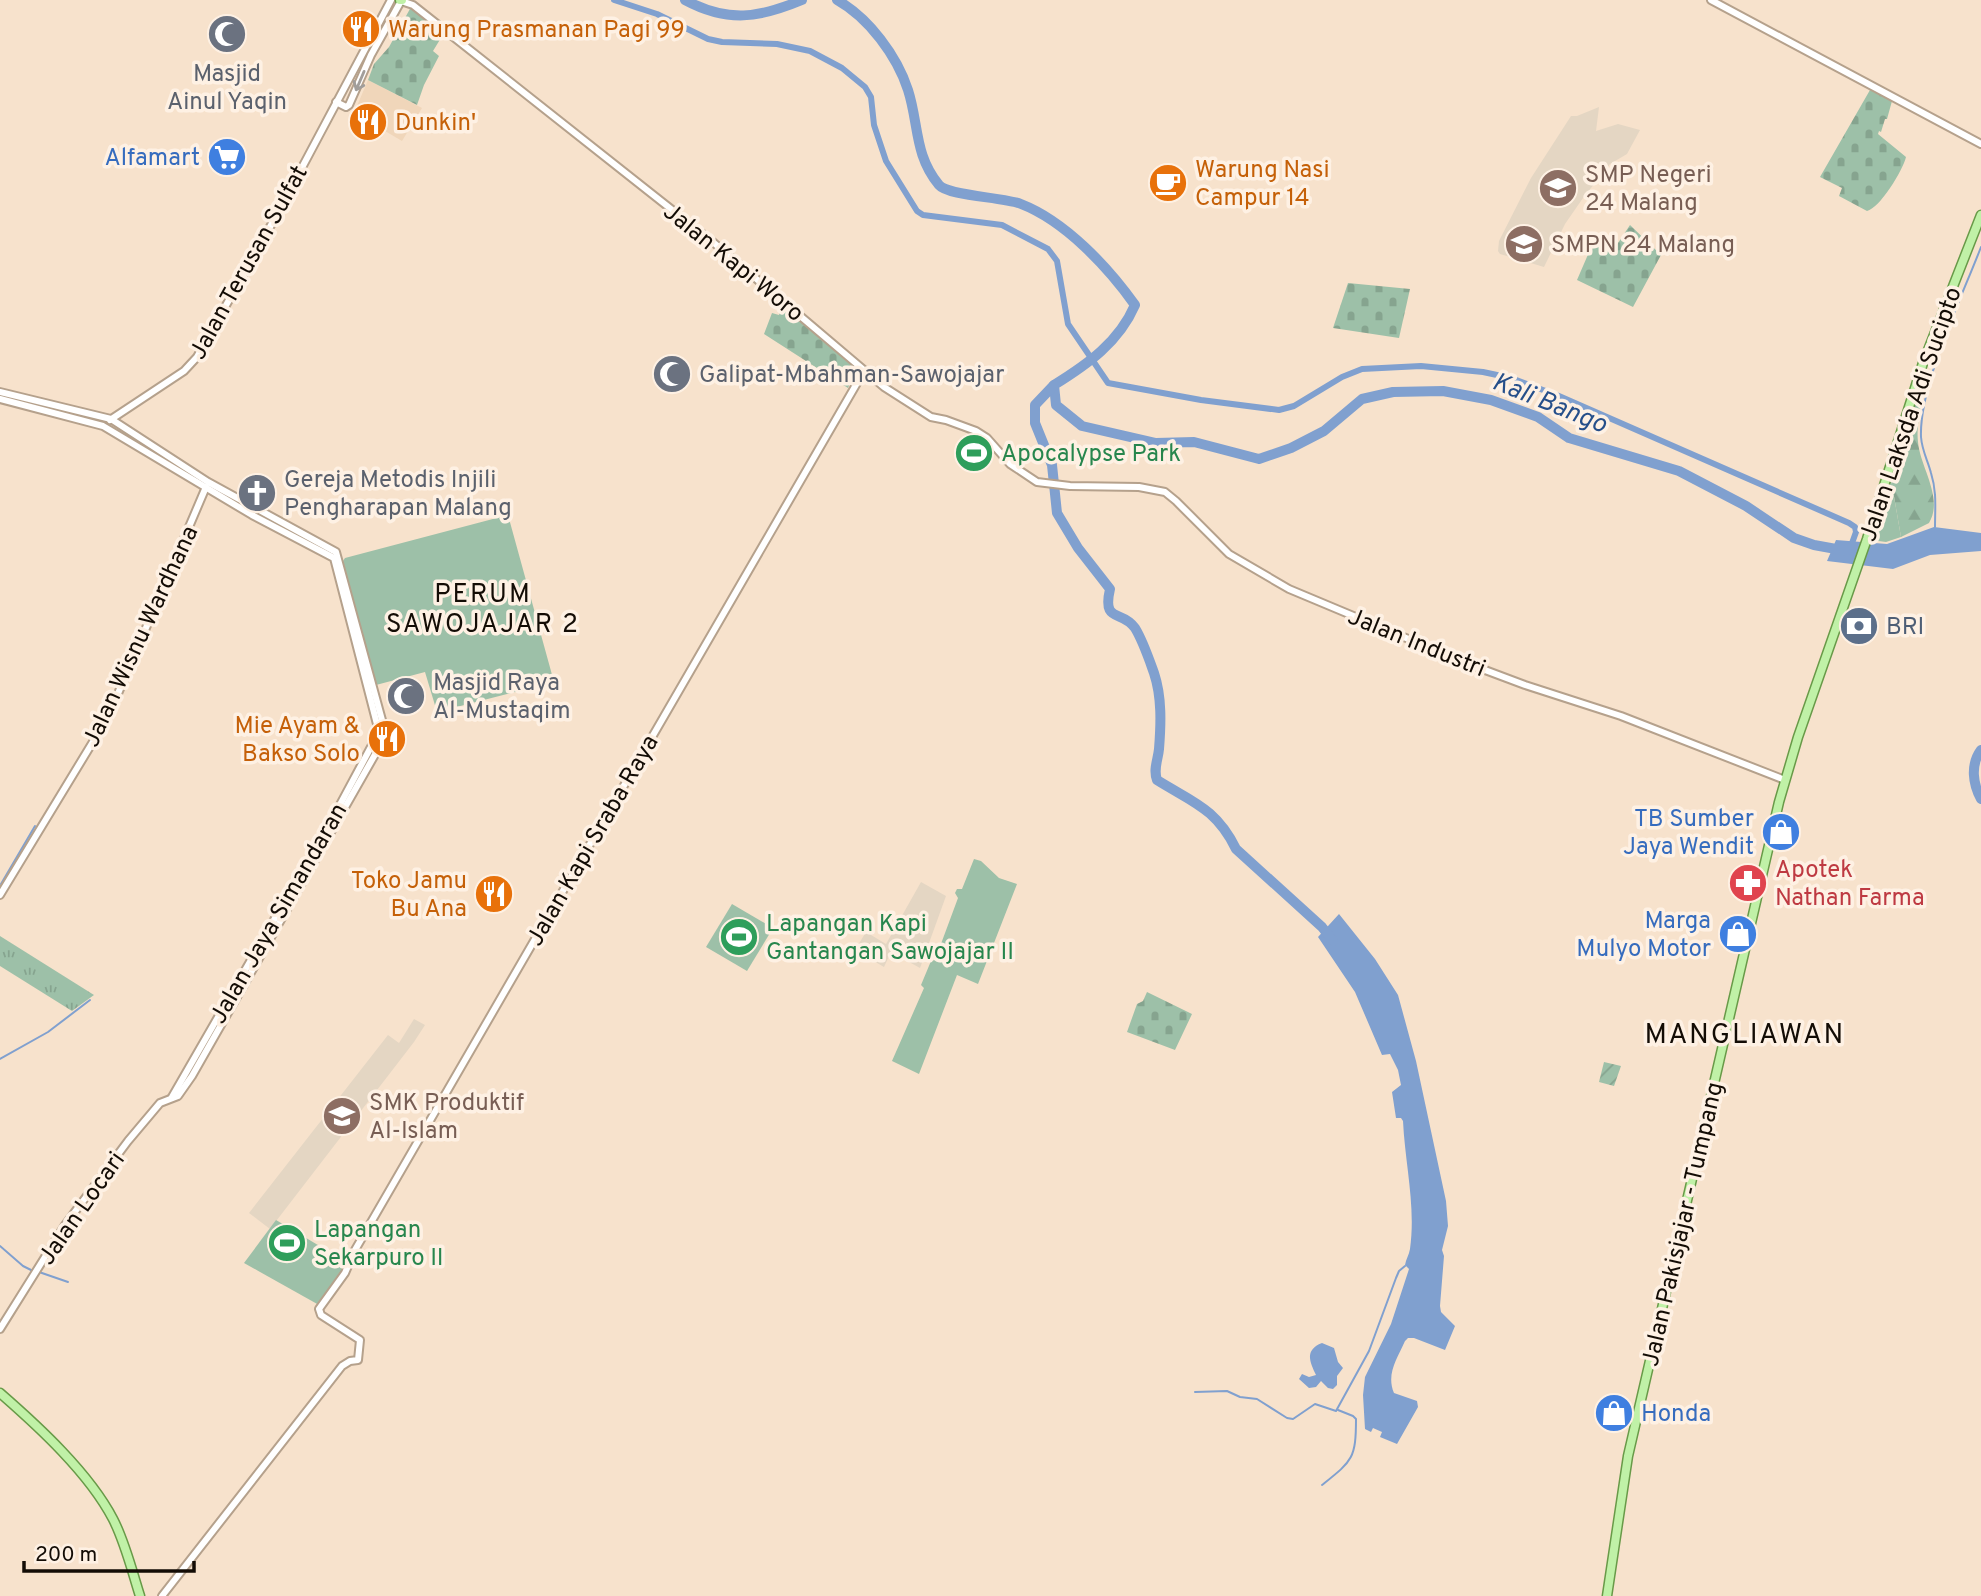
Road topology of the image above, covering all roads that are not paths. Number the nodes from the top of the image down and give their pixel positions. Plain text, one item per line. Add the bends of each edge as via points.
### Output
1 (391, 0) edge
2 (401, 0) edge
3 (1711, 0) edge
4 (412, 2) edge
5 (363, 50) junction
6 (371, 55) junction
7 (336, 102) junction
8 (1981, 144) edge
9 (1981, 215) edge
10 (864, 371) junction
11 (0, 392) edge
12 (0, 399) edge
13 (111, 419) junction
14 (103, 426) junction
15 (207, 485) junction
16 (1070, 486) joint
17 (1856, 574) joint
18 (1785, 780) junction
19 (0, 895) edge
20 (175, 1095) joint
21 (0, 1329) edge
22 (0, 1393) edge
23 (140, 1596) edge
24 (162, 1596) edge
25 (1607, 1596) edge

1 - 5 street, Jalan Terusan Sulfat
2 - 4 street, Jalan Kapi Woro
2 - 6 street, Jalan Terusan Sulfat
3 - 8 street
4 - 10 street, Jalan Kapi Woro via 714,243
5 - 6 street
5 - 7 street, Jalan Terusan Sulfat
6 -> 7 street, Jalan Terusan Sulfat via 349,105
7 - 13 street, Jalan Terusan Sulfat via 197,357 184,371
9 - 17 main road, Jalan Laksda Adi Sucipto via 1926,355
10 - 16 street, Jalan Kapi Woro via 931,417 987,438 1010,464 1037,482
10 - 24 street, Jalan Kapi Sraba Raya via 395,1179 345,1273 319,1309 321,1315 360,1340 358,1360 342,1366
11 - 13 street
12 - 14 street
13 - 14 street, Jalan Terusan Sulfat
13 - 15 street
14 - 15 street
15 - 19 street, Jalan Wisnu Wardhana via 108,717
15 - 20 street, Jalan Jaya Simandaran via 335,555 382,734 198,1066
16 - 18 street, Jalan Industri via 1165,492 1229,554 1289,589 1461,661 1643,724
17 - 18 main road, Jalan Pakisjajar - Tumpang
18 - 25 main road, Jalan Pakisjajar - Tumpang via 1628,1456
20 - 21 street, Jalan Locari via 160,1103 65,1225
22 - 23 main road via 78,1470 105,1506 116,1524

